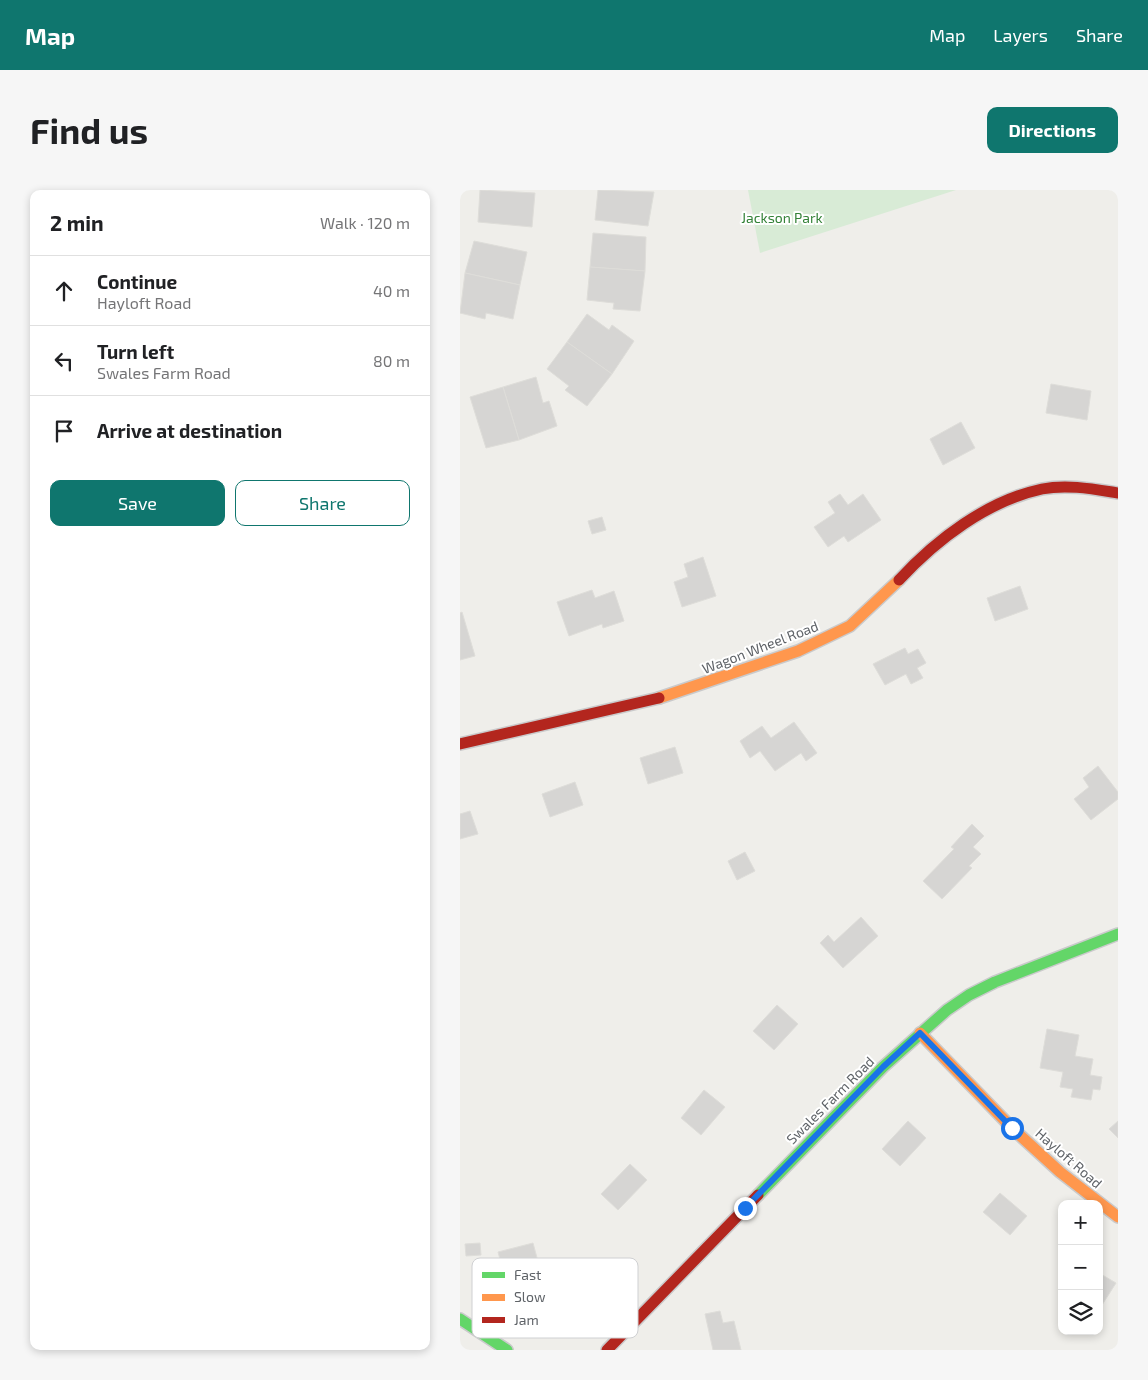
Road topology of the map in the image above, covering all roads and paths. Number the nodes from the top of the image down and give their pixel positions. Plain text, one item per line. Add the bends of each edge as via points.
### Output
1 (1118, 492) edge
2 (460, 744) edge
3 (1118, 934) edge
4 (920, 1033) junction
5 (1118, 1217) edge
6 (638, 1317) edge
7 (460, 1318) edge
8 (472, 1326) edge
9 (489, 1338) edge
10 (618, 1338) edge
11 (507, 1350) edge
12 (606, 1350) edge

1 - 2 street, Wagon Wheel Road via 1076,486 1043,489 1006,500 938,543 850,626 798,651 675,694
3 - 4 street, Swales Farm Road via 969,994
4 - 5 street, Hayloft Road via 1012,1128 1060,1172
4 - 6 street, Swales Farm Road
7 - 8 street
9 - 11 street
10 - 12 street, Swales Farm Road

